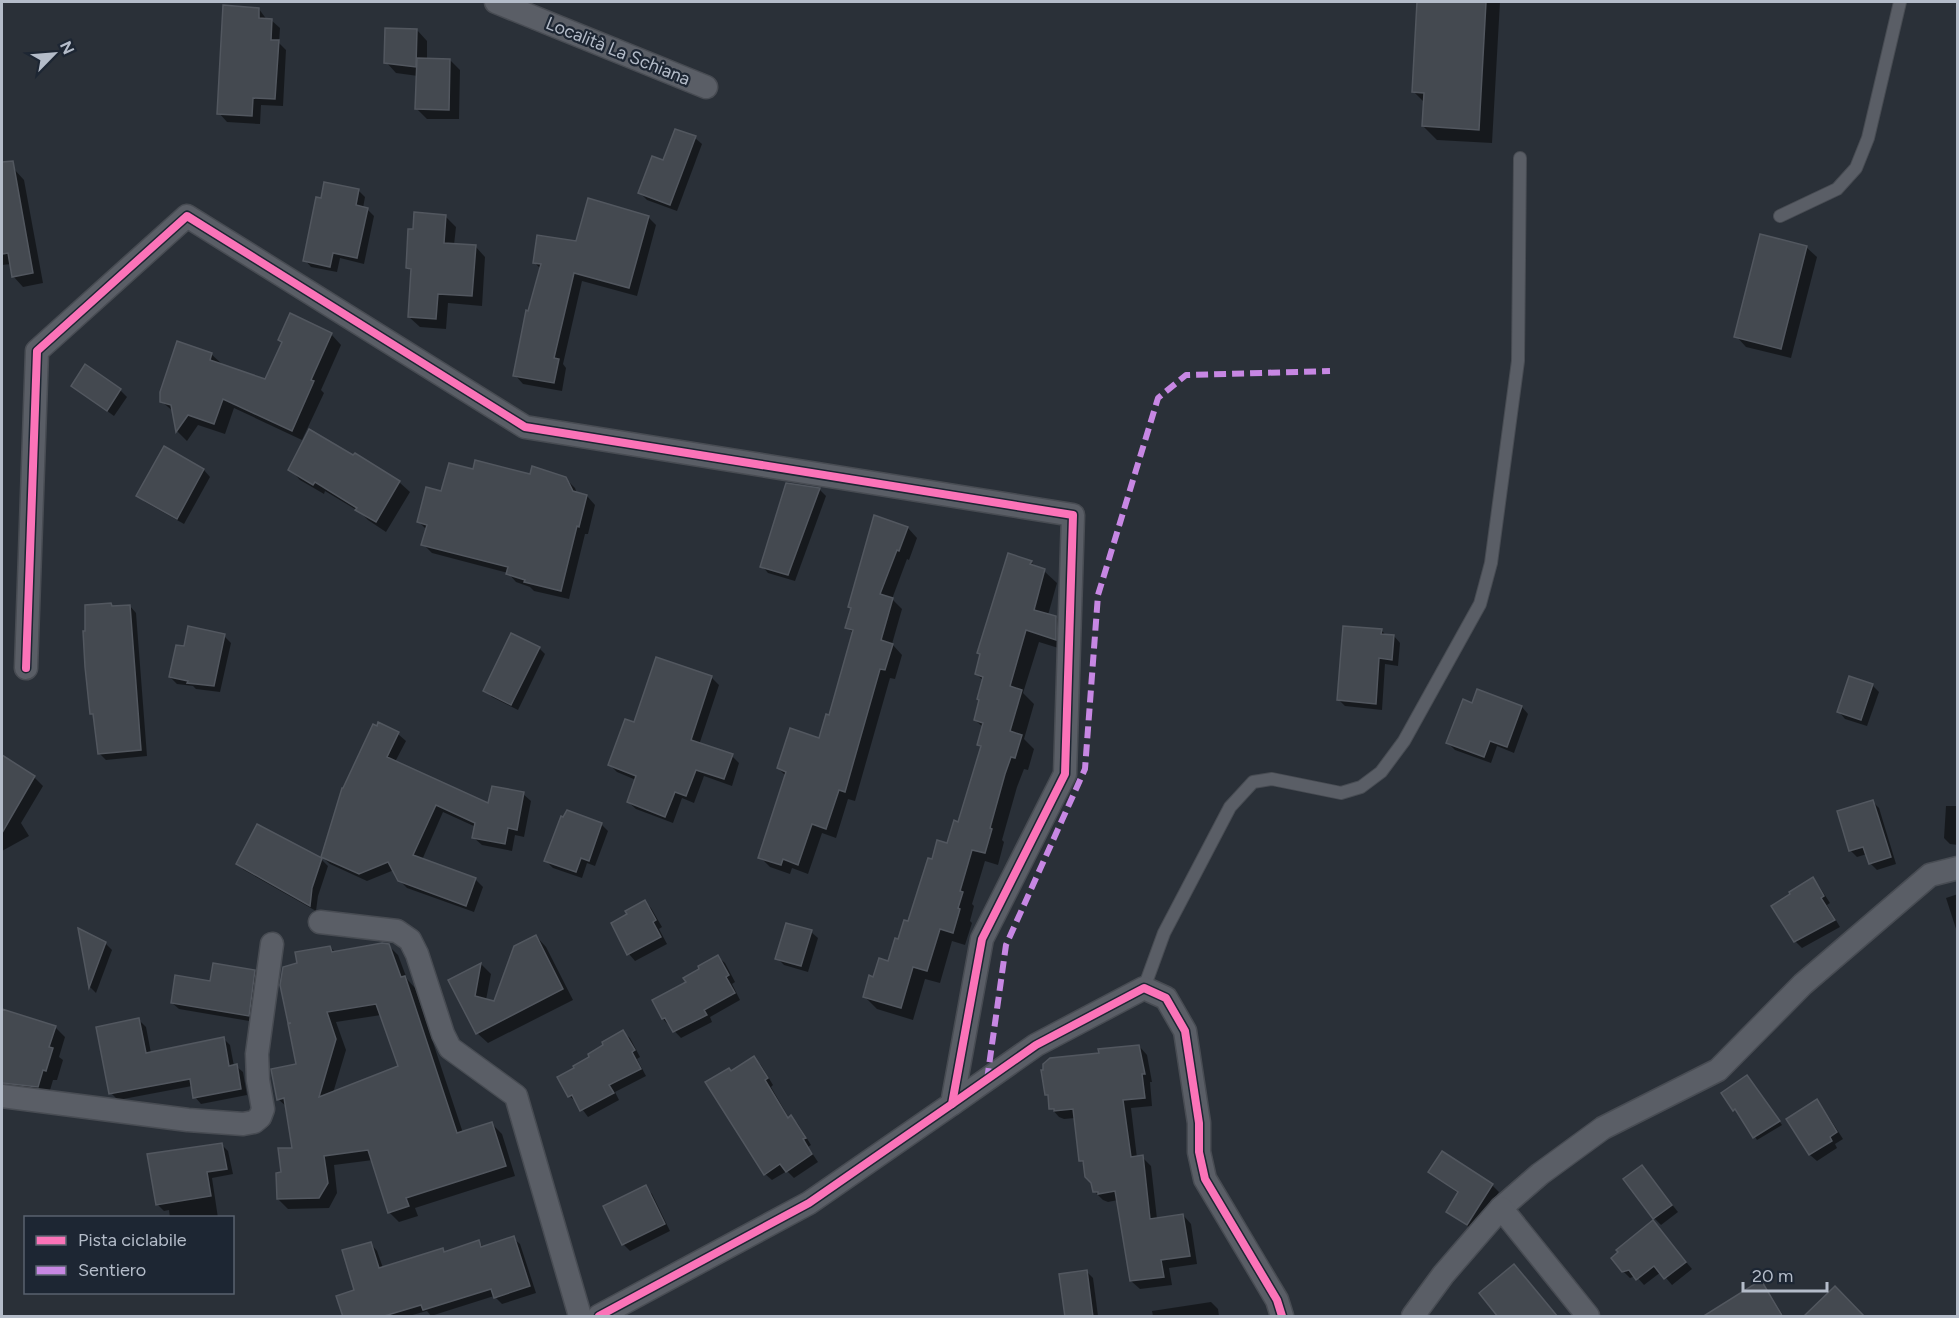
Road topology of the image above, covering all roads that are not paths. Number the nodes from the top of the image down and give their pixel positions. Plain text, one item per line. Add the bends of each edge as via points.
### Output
1 (496, 2) edge
2 (1900, 2) edge
3 (706, 87) dead end
4 (1520, 158) dead end
5 (1779, 216) dead end
6 (26, 668) dead end
7 (1958, 868) edge
8 (320, 922) dead end
9 (273, 944) dead end
10 (1144, 988) junction
11 (2, 1096) edge
12 (952, 1104) junction
13 (1502, 1208) junction
14 (580, 1317) edge
15 (598, 1317) edge
16 (1282, 1317) edge
17 (1413, 1317) edge
18 (1588, 1317) edge

1 - 3 street, Località La Schiana
2 - 5 lane via 1868,138 1856,168 1837,189
4 - 10 lane via 1518,361 1491,563 1480,604 1404,741 1381,772 1361,787 1341,793 1272,779 1252,782 1230,807 1164,933
6 - 12 street via 37,351 187,216 525,427 1073,515 1065,774 982,939
7 - 13 street via 1930,875 1803,984 1718,1070 1603,1128 1540,1174
8 - 14 street via 397,931 410,940 450,1048 516,1096
9 - 11 street via 257,1054 263,1109 254,1122 188,1120
10 - 12 street via 1036,1045
10 - 16 street via 1166,998 1185,1031 1199,1123 1198,1152 1205,1179 1277,1300
12 - 15 street via 809,1203
13 - 17 street via 1443,1275
13 - 18 street

